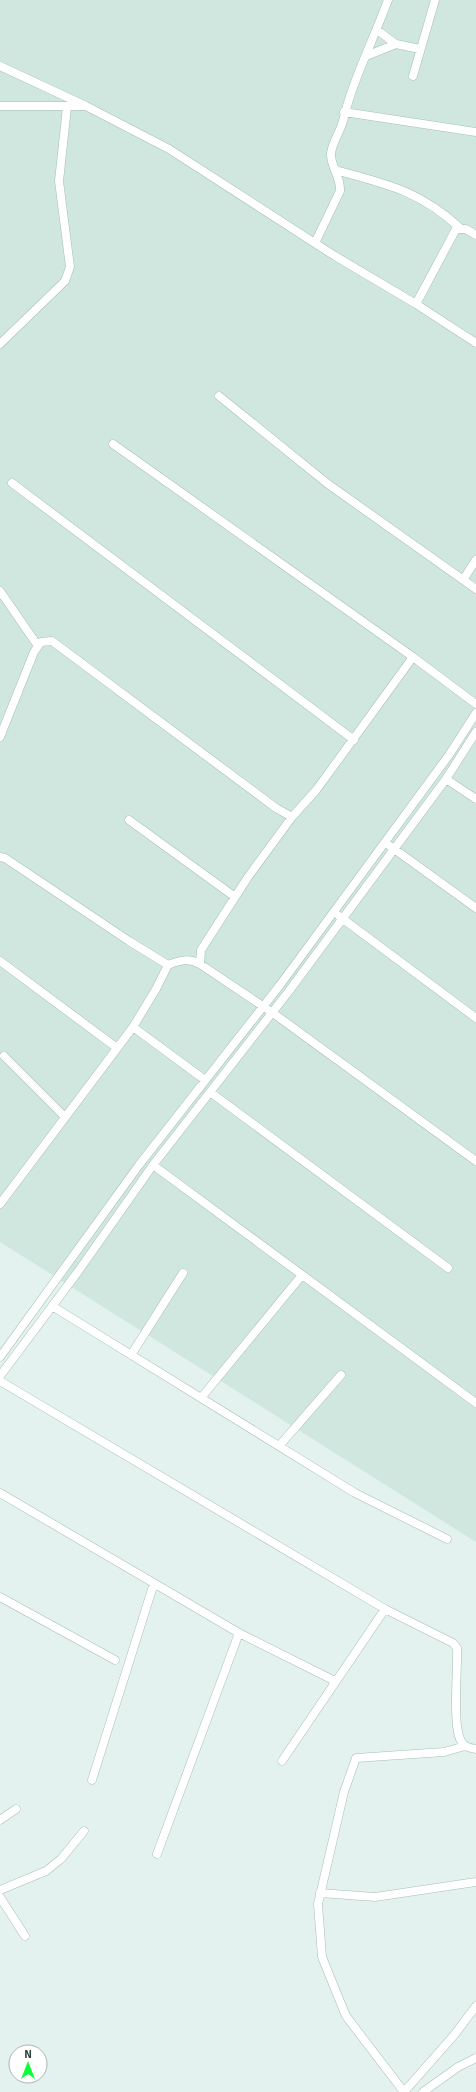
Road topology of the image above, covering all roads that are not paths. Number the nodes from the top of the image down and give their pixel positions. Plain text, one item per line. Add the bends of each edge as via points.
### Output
1 (388, 0) edge
2 (435, 0) edge
3 (377, 30) junction
4 (396, 44) junction
5 (420, 49) junction
6 (366, 56) junction
7 (0, 66) edge
8 (414, 76) dead end
9 (0, 106) edge
10 (86, 106) junction
11 (66, 107) junction
12 (344, 112) junction
13 (476, 132) edge
14 (335, 170) junction
15 (460, 228) junction
16 (476, 235) edge
17 (315, 243) junction
18 (416, 304) junction
19 (476, 343) edge
20 (0, 344) edge
21 (219, 396) dead end
22 (114, 444) dead end
23 (12, 483) dead end
24 (476, 560) edge
25 (463, 580) junction
26 (476, 589) edge
27 (0, 591) edge
28 (38, 646) junction
29 (413, 657) junction
30 (476, 704) edge
31 (476, 713) edge
32 (476, 732) edge
33 (0, 737) edge
34 (354, 740) junction
35 (446, 779) junction
36 (476, 800) edge
37 (292, 816) junction
38 (129, 820) dead end
39 (384, 842) junction
40 (393, 848) junction
41 (0, 857) edge
42 (235, 897) junction
43 (476, 908) edge
44 (333, 912) junction
45 (342, 919) junction
46 (0, 961) edge
47 (168, 964) junction
48 (200, 964) junction
49 (263, 1008) junction
50 (273, 1013) junction
51 (476, 1018) edge
52 (132, 1027) junction
53 (117, 1048) junction
54 (4, 1056) dead end
55 (205, 1080) junction
56 (210, 1092) junction
57 (66, 1117) junction
58 (476, 1161) edge
59 (153, 1165) junction
60 (0, 1204) edge
61 (448, 1268) dead end
62 (183, 1273) dead end
63 (302, 1275) junction
64 (54, 1282) junction
65 (64, 1290) junction
66 (52, 1306) junction
67 (131, 1355) junction
68 (0, 1357) edge
69 (0, 1376) edge
70 (341, 1376) dead end
71 (0, 1381) edge
72 (202, 1398) junction
73 (476, 1403) edge
74 (279, 1446) junction
75 (0, 1493) edge
76 (447, 1539) dead end
77 (154, 1583) junction
78 (0, 1597) edge
79 (385, 1610) junction
80 (239, 1633) junction
81 (115, 1660) dead end
82 (335, 1681) junction
83 (465, 1746) junction
84 (476, 1749) edge
85 (282, 1761) dead end
86 (92, 1780) dead end
87 (16, 1809) dead end
88 (0, 1820) edge
89 (84, 1831) dead end
90 (157, 1854) dead end
91 (476, 1882) edge
92 (0, 1890) edge
93 (320, 1894) junction
94 (0, 1897) edge
95 (26, 1936) dead end
96 (476, 2006) edge
97 (476, 2058) edge
98 (424, 2092) edge

1 - 3 street
2 - 5 street
3 - 4 street
3 - 6 street
4 - 5 street
4 - 6 street
5 - 8 street
6 - 12 street via 353,82
7 - 10 street
9 - 11 street
10 - 11 street
10 - 17 street via 169,149
11 - 20 street via 59,181 69,275 58,289
12 - 13 street
12 - 14 street via 331,153
14 - 15 street via 409,192 444,213
14 - 17 street via 340,191
15 - 16 street
15 - 18 street via 453,232
17 - 18 street
18 - 19 street
21 - 25 street via 328,484
22 - 29 street
23 - 34 street
24 - 25 street
25 - 26 street
27 - 28 street
28 - 33 street
28 - 37 street via 45,641 52,641 276,808
29 - 30 street
29 - 34 street
31 - 39 street via 449,755
32 - 35 street
34 - 37 street via 317,789
35 - 36 street
35 - 40 street
37 - 42 street
38 - 42 street
39 - 40 street
39 - 44 street
40 - 43 street
40 - 45 street
41 - 47 street
42 - 48 street via 201,950
44 - 45 street
44 - 49 street
45 - 50 street
45 - 51 street
46 - 53 street
47 - 48 street via 181,960
47 - 52 street
48 - 49 street
49 - 50 street
49 - 55 street
50 - 56 street
50 - 58 street
52 - 53 street
52 - 55 street
53 - 57 street
54 - 57 street
55 - 64 street
56 - 59 street
56 - 61 street
57 - 60 street
59 - 63 street
59 - 65 street
62 - 67 street
63 - 72 street
63 - 73 street
64 - 65 street
64 - 68 street
65 - 66 street
66 - 67 street
66 - 69 street
67 - 72 street
70 - 74 street
71 - 79 street
72 - 74 street
74 - 76 street via 355,1493
75 - 77 street
77 - 80 street
77 - 86 street
78 - 81 street
79 - 82 street
79 - 83 street via 454,1644 457,1648 457,1721 460,1740
80 - 82 street
80 - 90 street
82 - 85 street
83 - 84 street
83 - 93 street via 444,1752 356,1758 344,1792
87 - 88 street
89 - 92 street via 61,1859 46,1871
91 - 93 street via 375,1898
93 - 96 street via 318,1904 322,1957 346,2016 404,2092
94 - 95 street
97 - 98 street via 458,2067

